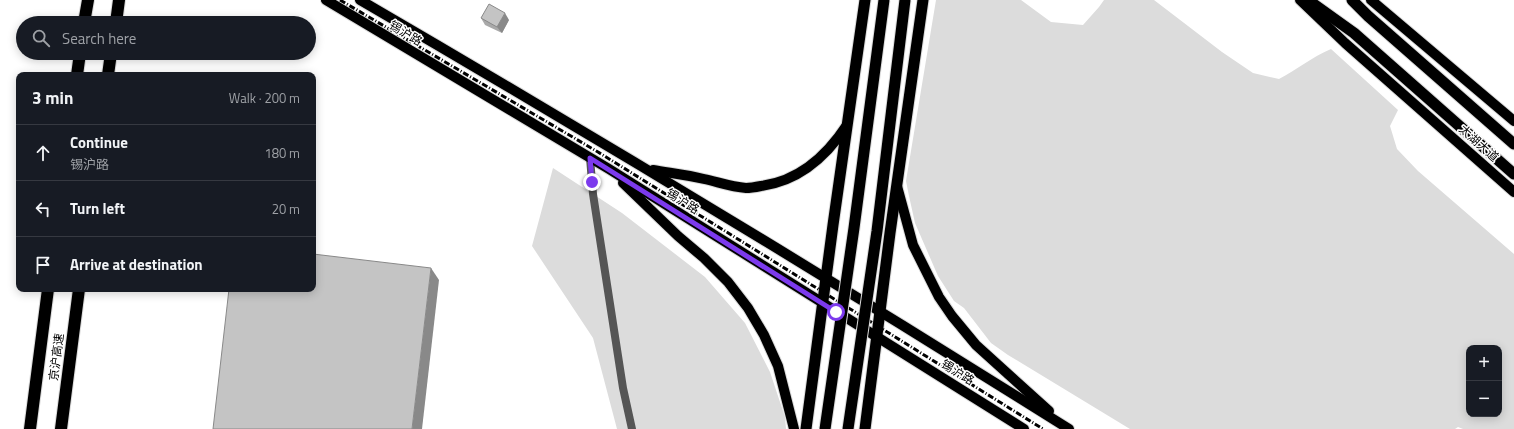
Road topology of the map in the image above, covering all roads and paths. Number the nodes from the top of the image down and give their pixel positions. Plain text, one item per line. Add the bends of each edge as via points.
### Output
1 (88, 0) edge
2 (119, 0) edge
3 (326, 0) edge
4 (360, 0) edge
5 (865, 0) edge
6 (884, 0) edge
7 (906, 0) edge
8 (923, 0) edge
9 (1300, 0) edge
10 (1308, 0) edge
11 (1352, 0) edge
12 (1372, 0) edge
13 (85, 16) edge
14 (117, 16) edge
15 (79, 60) edge
16 (110, 60) edge
17 (77, 72) edge
18 (108, 72) edge
19 (1514, 121) edge
20 (848, 123) junction
21 (1514, 144) edge
22 (590, 158) junction
23 (647, 168) junction
24 (609, 169) junction
25 (1514, 174) edge
26 (897, 185) junction
27 (1514, 192) edge
28 (826, 279) junction
29 (48, 292) edge
30 (79, 292) edge
31 (823, 304) junction
32 (880, 311) junction
33 (877, 337) junction
34 (1068, 428) edge
35 (30, 429) edge
36 (61, 429) edge
37 (632, 429) edge
38 (794, 429) edge
39 (806, 429) edge
40 (825, 429) edge
41 (848, 429) edge
42 (865, 429) edge
43 (1024, 429) edge

1 - 13 highway
2 - 14 highway
3 - 22 main road, 锡沪路
4 - 23 main road, 锡沪路
5 - 20 highway
6 - 40 highway, bridge
7 - 41 highway, bridge via 877,231
8 - 26 highway
9 - 27 main road, 太湖大道
10 - 25 highway via 1354,33
11 - 21 highway
12 - 19 main road
15 - 17 highway
16 - 18 highway
20 - 23 main road via 837,140 809,168 792,178 770,185 747,188
20 - 28 highway
22 - 24 main road, 锡沪路
22 - 37 street via 593,194 622,381
23 - 28 main road, 锡沪路
24 - 31 main road, 锡沪路
24 - 38 main road via 704,258 728,282 748,308 778,366
26 - 32 highway
26 - 34 main road via 913,245 952,316 976,345
28 - 31 highway
28 - 32 main road, 锡沪路
29 - 35 highway, 京沪高速
30 - 36 highway, 京沪高速
31 - 33 main road, 锡沪路
31 - 39 highway
32 - 33 highway
32 - 34 main road, 锡沪路
33 - 42 highway
33 - 43 main road, 锡沪路

